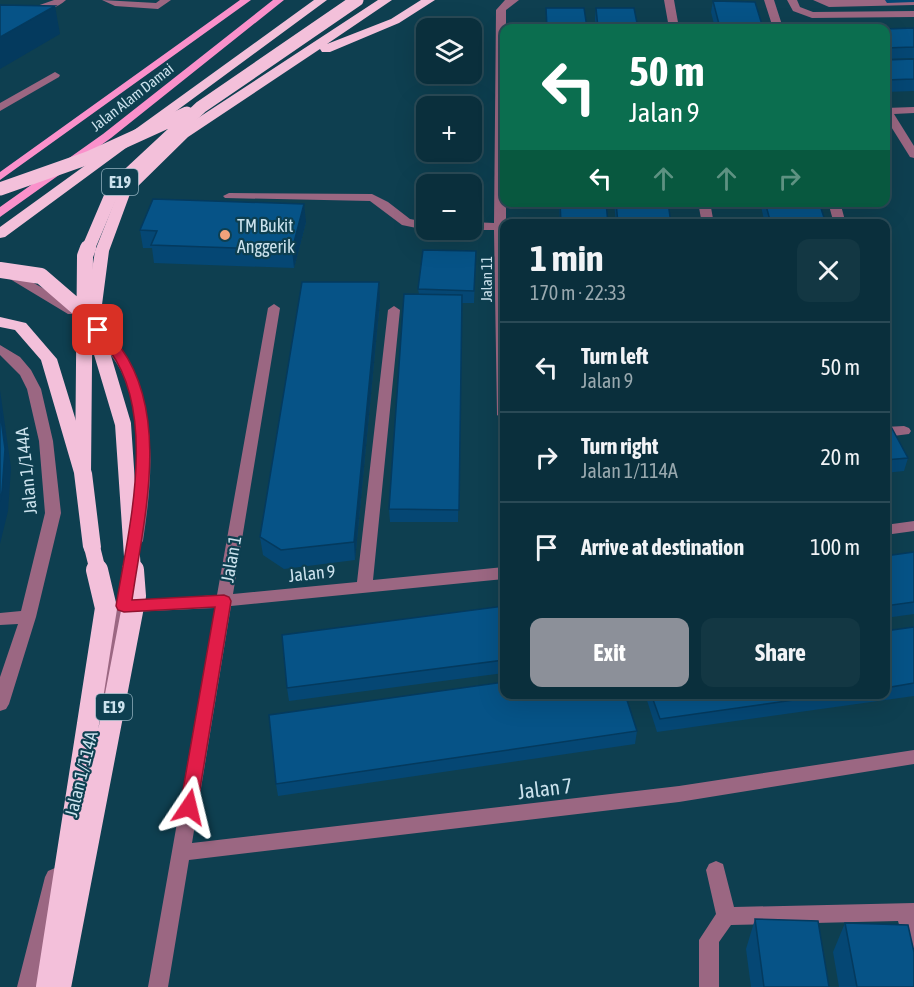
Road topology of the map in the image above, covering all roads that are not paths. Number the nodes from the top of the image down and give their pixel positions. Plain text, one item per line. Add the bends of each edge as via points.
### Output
1 (61, 0) edge
2 (107, 0) edge
3 (166, 0) edge
4 (246, 0) edge
5 (279, 0) edge
6 (321, 0) edge
7 (357, 0) edge
8 (386, 0) edge
9 (429, 0) edge
10 (670, 0) edge
11 (769, 0) edge
12 (792, 0) edge
13 (818, 0) edge
14 (511, 1) edge
15 (914, 2) edge
16 (0, 12) edge
17 (914, 14) edge
18 (501, 24) edge
19 (673, 24) edge
20 (777, 24) edge
21 (293, 63) junction
22 (55, 75) dead end
23 (201, 107) junction
24 (0, 108) edge
25 (914, 110) edge
26 (890, 111) edge
27 (890, 117) edge
28 (914, 155) edge
29 (0, 177) edge
30 (0, 189) edge
31 (229, 196) dead end
32 (5, 210) edge
33 (416, 224) edge
34 (482, 226) edge
35 (500, 227) edge
36 (0, 232) edge
37 (0, 262) edge
38 (0, 269) edge
39 (274, 308) dead end
40 (394, 310) dead end
41 (92, 320) junction
42 (0, 322) edge
43 (0, 349) edge
44 (904, 431) dead end
45 (890, 432) edge
46 (83, 473) junction
47 (914, 526) edge
48 (890, 529) edge
49 (500, 573) edge
50 (364, 587) junction
51 (224, 601) junction
52 (124, 606) junction
53 (28, 617) junction
54 (0, 619) edge
55 (0, 704) edge
56 (914, 757) edge
57 (181, 853) junction
58 (716, 870) dead end
59 (910, 911) edge
60 (726, 916) junction
61 (914, 946) edge
62 (27, 987) edge
63 (47, 987) edge
64 (60, 987) edge
65 (158, 987) edge
66 (709, 987) edge

1 - 16 street via 32,13
2 - 3 street via 158,6
4 - 29 main road, Jalan Alam Damai
5 - 32 main road, Jalan Alam Damai via 107,136
6 - 36 highway, bridge
7 - 23 highway, E19, bridge
8 - 21 highway, E19
9 - 21 highway via 395,21
10 - 19 street
11 - 20 street
12 - 17 street via 796,9 812,15
13 - 15 street via 829,4
14 - 18 street, Jalan 11 via 501,10
21 - 41 highway, E19 via 183,134 124,193 102,251
22 - 24 street
23 - 30 highway, bridge via 88,158
23 - 46 highway, E19, bridge via 114,188 86,256
25 - 26 street
27 - 28 street
31 - 33 street via 372,198 406,222
32 - 36 main road
34 - 35 street
37 - 38 main road
38 - 41 highway, bridge via 41,276
38 - 52 street, Jalan 1/114A via 66,306 98,330 116,350 129,375 142,418 144,474
39 - 51 street, Jalan 1
40 - 50 street
41 - 64 highway, E19, bridge via 123,424 135,596
42 - 46 highway, bridge via 20,326 49,358
43 - 53 street, Jalan 1/144A via 26,372 46,441 53,513
44 - 45 street
46 - 63 highway, E19, bridge via 92,547 106,608
47 - 48 street
49 - 50 street, Jalan 9
50 - 51 street, Jalan 9
51 - 52 street, Jalan 9
51 - 57 street, Jalan 1
52 - 62 street, Jalan 1/114A
53 - 54 street
53 - 55 street, Jalan 1/144A
56 - 57 street, Jalan 7 via 679,794
57 - 65 street, Jalan 1
58 - 60 street
59 - 60 street
59 - 61 street
60 - 66 street via 709,940

